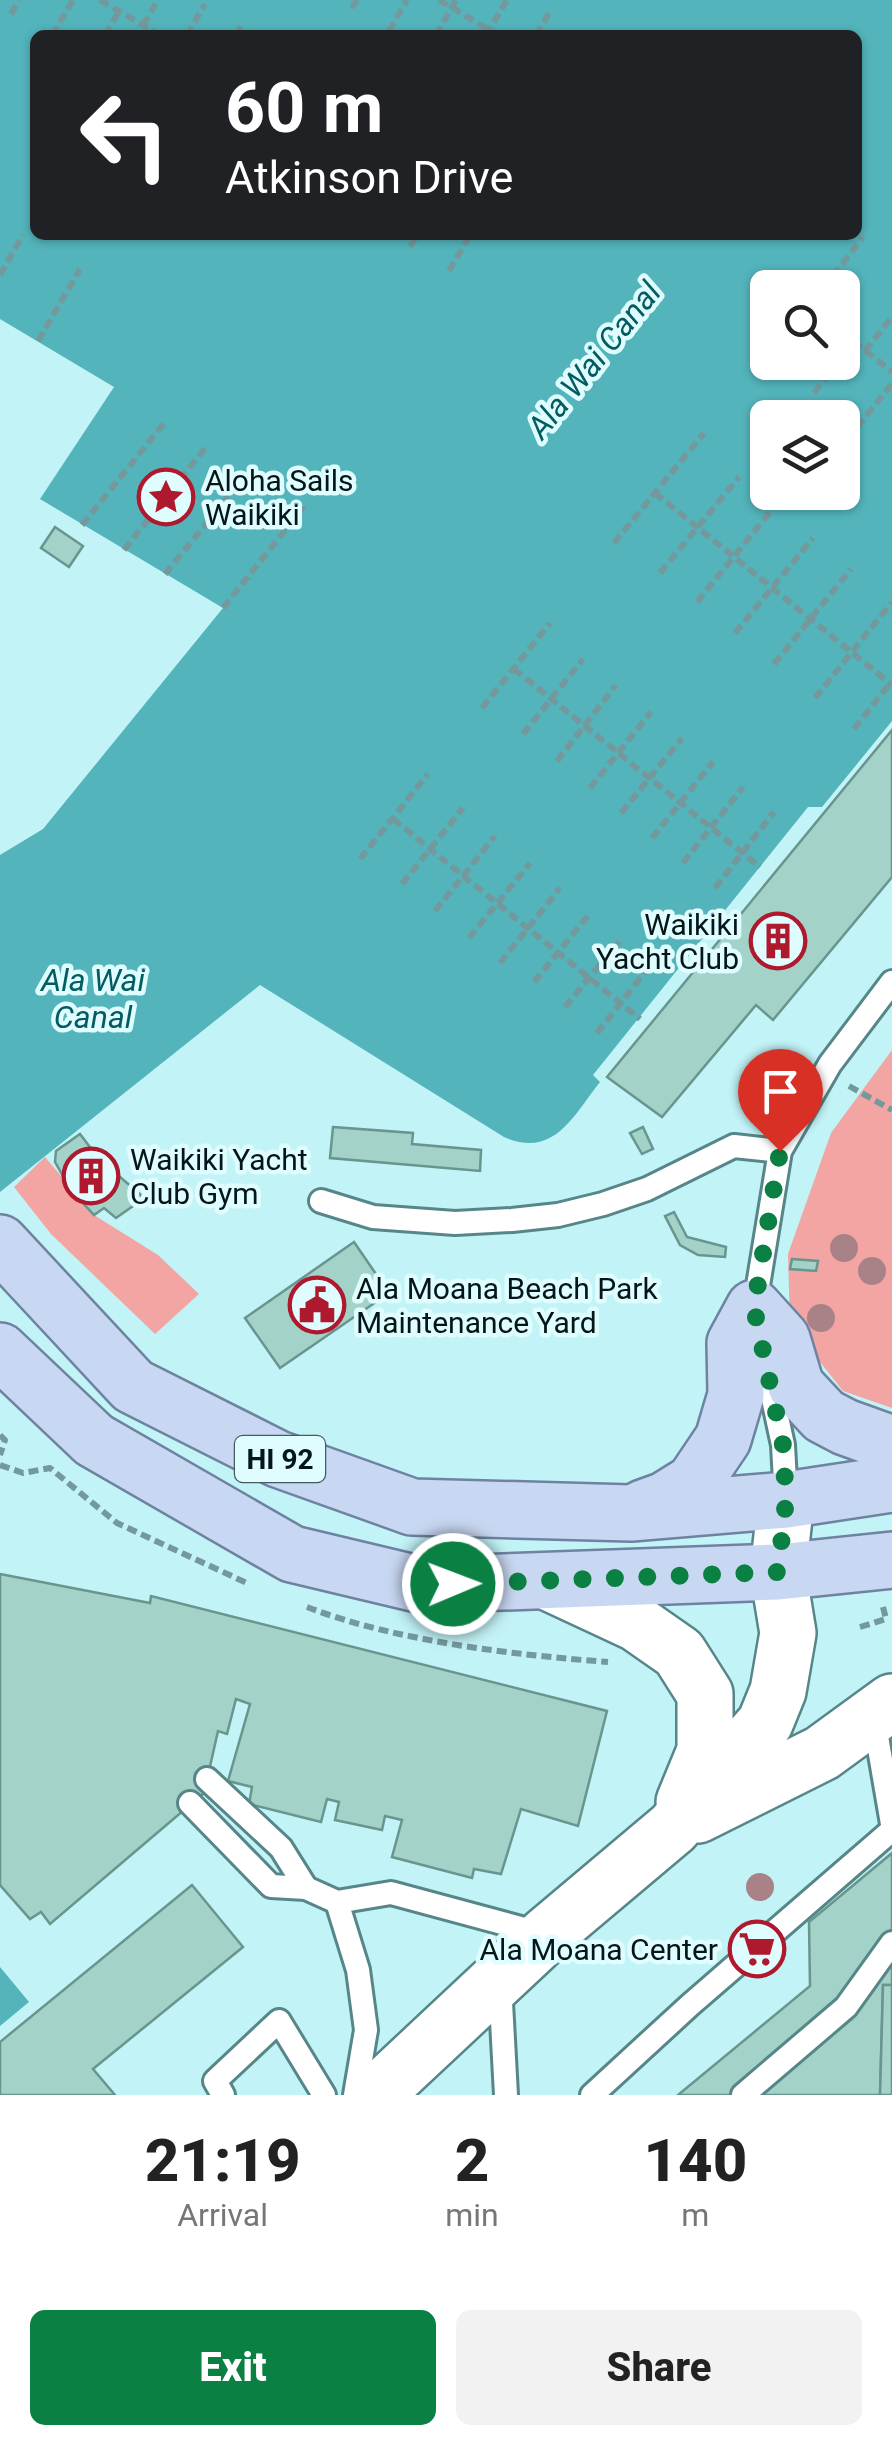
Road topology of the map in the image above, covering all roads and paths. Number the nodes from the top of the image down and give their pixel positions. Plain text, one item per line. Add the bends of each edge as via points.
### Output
1 (19, 0) edge
2 (73, 0) edge
3 (158, 0) edge
4 (357, 0) edge
5 (408, 0) edge
6 (439, 0) edge
7 (507, 0) edge
8 (104, 1) edge
9 (205, 4) dead end
10 (454, 4) edge
11 (352, 8) dead end
12 (551, 10) dead end
13 (119, 11) junction
14 (11, 14) dead end
15 (143, 25) junction
16 (241, 26) dead end
17 (55, 30) edge
18 (108, 30) edge
19 (151, 30) edge
20 (190, 30) edge
21 (239, 30) edge
22 (389, 30) dead end
23 (439, 30) edge
24 (485, 30) edge
25 (488, 30) edge
26 (539, 30) edge
27 (23, 235) dead end
28 (414, 240) edge
29 (467, 240) edge
30 (861, 240) edge
31 (410, 248) dead end
32 (80, 269) dead end
33 (838, 270) edge
34 (449, 271) dead end
35 (0, 276) edge
36 (892, 317) edge
37 (38, 342) dead end
38 (860, 346) edge
39 (866, 350) junction
40 (892, 372) edge
41 (824, 380) edge
42 (892, 384) edge
43 (814, 393) dead end
44 (165, 422) dead end
45 (860, 423) edge
46 (704, 433) dead end
47 (206, 447) dead end
48 (249, 470) dead end
49 (739, 477) dead end
50 (655, 493) junction
51 (306, 504) dead end
52 (771, 510) edge
53 (82, 525) dead end
54 (698, 528) junction
55 (814, 538) dead end
56 (614, 543) dead end
57 (124, 550) dead end
58 (733, 556) junction
59 (851, 569) dead end
60 (660, 573) dead end
61 (165, 574) dead end
62 (772, 588) junction
63 (696, 602) dead end
64 (892, 602) edge
65 (223, 608) dead end
66 (811, 619) junction
67 (550, 623) dead end
68 (735, 633) dead end
69 (851, 652) junction
70 (584, 659) dead end
71 (774, 664) dead end
72 (514, 669) junction
73 (891, 684) edge
74 (616, 686) dead end
75 (815, 698) dead end
76 (552, 699) junction
77 (482, 708) dead end
78 (651, 712) dead end
79 (586, 726) junction
80 (854, 729) dead end
81 (524, 734) dead end
82 (682, 738) dead end
83 (619, 753) junction
84 (557, 761) dead end
85 (712, 762) dead end
86 (428, 774) dead end
87 (650, 778) junction
88 (743, 787) dead end
89 (590, 788) dead end
90 (681, 803) junction
91 (463, 808) dead end
92 (774, 812) dead end
93 (621, 813) dead end
94 (393, 819) junction
95 (711, 827) junction
96 (496, 836) dead end
97 (652, 838) dead end
98 (430, 849) junction
99 (743, 852) junction
100 (360, 859) dead end
101 (530, 863) dead end
102 (683, 863) dead end
103 (760, 867) dead end
104 (463, 876) junction
105 (402, 884) dead end
106 (560, 888) dead end
107 (715, 888) dead end
108 (498, 903) junction
109 (435, 911) dead end
110 (591, 912) dead end
111 (528, 928) junction
112 (469, 938) dead end
113 (622, 938) dead end
114 (558, 953) junction
115 (653, 962) dead end
116 (500, 963) dead end
117 (589, 977) junction
118 (534, 982) dead end
119 (892, 982) edge
120 (620, 1003) junction
121 (565, 1007) dead end
122 (640, 1019) dead end
123 (596, 1032) dead end
124 (866, 1092) dead end
125 (892, 1110) edge
126 (780, 1151) junction
127 (321, 1200) dead end
128 (0, 1243) edge
129 (754, 1308) junction
130 (0, 1351) edge
131 (0, 1434) edge
132 (892, 1444) edge
133 (0, 1454) edge
134 (0, 1465) edge
135 (50, 1468) dead end
136 (892, 1484) edge
137 (786, 1500) junction
138 (630, 1513) junction
139 (778, 1572) junction
140 (548, 1582) junction
141 (888, 1583) edge
142 (889, 1618) edge
143 (860, 1628) dead end
144 (883, 1709) edge
145 (207, 1779) dead end
146 (190, 1803) dead end
147 (892, 1827) edge
148 (673, 1828) junction
149 (306, 1888) junction
150 (337, 1902) junction
151 (546, 1935) junction
152 (892, 1943) edge
153 (500, 1979) junction
154 (223, 2095) edge
155 (324, 2095) edge
156 (354, 2095) edge
157 (374, 2095) edge
158 (506, 2095) edge
159 (592, 2095) edge
160 (743, 2095) edge

1 - 14 path
2 - 17 path
3 - 15 path
4 - 11 path
5 - 22 path
6 - 10 path
7 - 25 path
8 - 13 path
9 - 20 path
10 - 23 path
10 - 24 path
12 - 26 path
13 - 15 path
13 - 18 path
15 - 19 path
16 - 21 path
27 - 35 path
28 - 31 path
29 - 34 path
30 - 33 path
32 - 37 path
36 - 39 path
38 - 39 path
39 - 40 path
41 - 43 path
42 - 45 path
44 - 53 path
46 - 50 path
47 - 57 path
48 - 61 path
49 - 54 path
50 - 54 path
50 - 56 path
51 - 65 path
52 - 58 path
54 - 58 path
54 - 60 path
55 - 62 path
58 - 62 path
58 - 63 path
59 - 66 path
62 - 66 path
62 - 68 path
64 - 69 path
66 - 69 path
66 - 71 path
67 - 72 path
69 - 73 path
69 - 75 path
70 - 76 path
72 - 76 path
72 - 77 path
73 - 80 path
74 - 79 path
76 - 79 path
76 - 81 path
78 - 83 path
79 - 83 path
79 - 84 path
82 - 87 path
83 - 87 path
83 - 89 path
85 - 90 path
86 - 94 path
87 - 90 path
87 - 93 path
88 - 95 path
90 - 95 path
90 - 97 path
91 - 98 path
92 - 99 path
94 - 98 path
94 - 100 path
95 - 99 path
95 - 102 path
96 - 104 path
98 - 104 path
98 - 105 path
99 - 103 path
99 - 107 path
101 - 108 path
104 - 108 path
104 - 109 path
106 - 111 path
108 - 111 path
108 - 112 path
110 - 114 path
111 - 114 path
111 - 116 path
113 - 117 path
114 - 117 path
114 - 118 path
115 - 120 path
117 - 120 path
117 - 121 path
119 - 126 lane via 830,1064
120 - 122 path
120 - 123 path
124 - 125 path
126 - 127 lane via 734,1146 603,1204 512,1220 374,1217
126 - 129 lane
128 - 138 main road, HI 92 via 133,1386 278,1459 412,1507
129 - 132 main road via 782,1339 796,1386 824,1416
129 - 137 lane via 783,1445
129 - 138 main road via 735,1343 736,1396 724,1439 694,1482
130 - 140 main road, HI 92 via 94,1440 292,1554 422,1585
131 - 133 path
134 - 135 path via 23,1473
136 - 137 main road, HI 92
137 - 138 main road, HI 92
137 - 139 street
139 - 140 main road, HI 92
139 - 141 main road, HI 92
139 - 148 street via 788,1633 765,1723
140 - 148 street via 636,1623 679,1652 705,1694 705,1751
141 - 142 path
142 - 143 path
144 - 147 lane
144 - 148 street via 822,1753
145 - 149 lane via 281,1848
146 - 149 lane via 271,1886
147 - 159 lane
148 - 151 street
149 - 150 lane
150 - 151 lane via 391,1893
150 - 156 lane via 358,1970 366,2030
151 - 153 street
152 - 160 lane via 846,2007
153 - 157 street
153 - 158 lane
154 - 155 lane via 215,2081 279,2020

